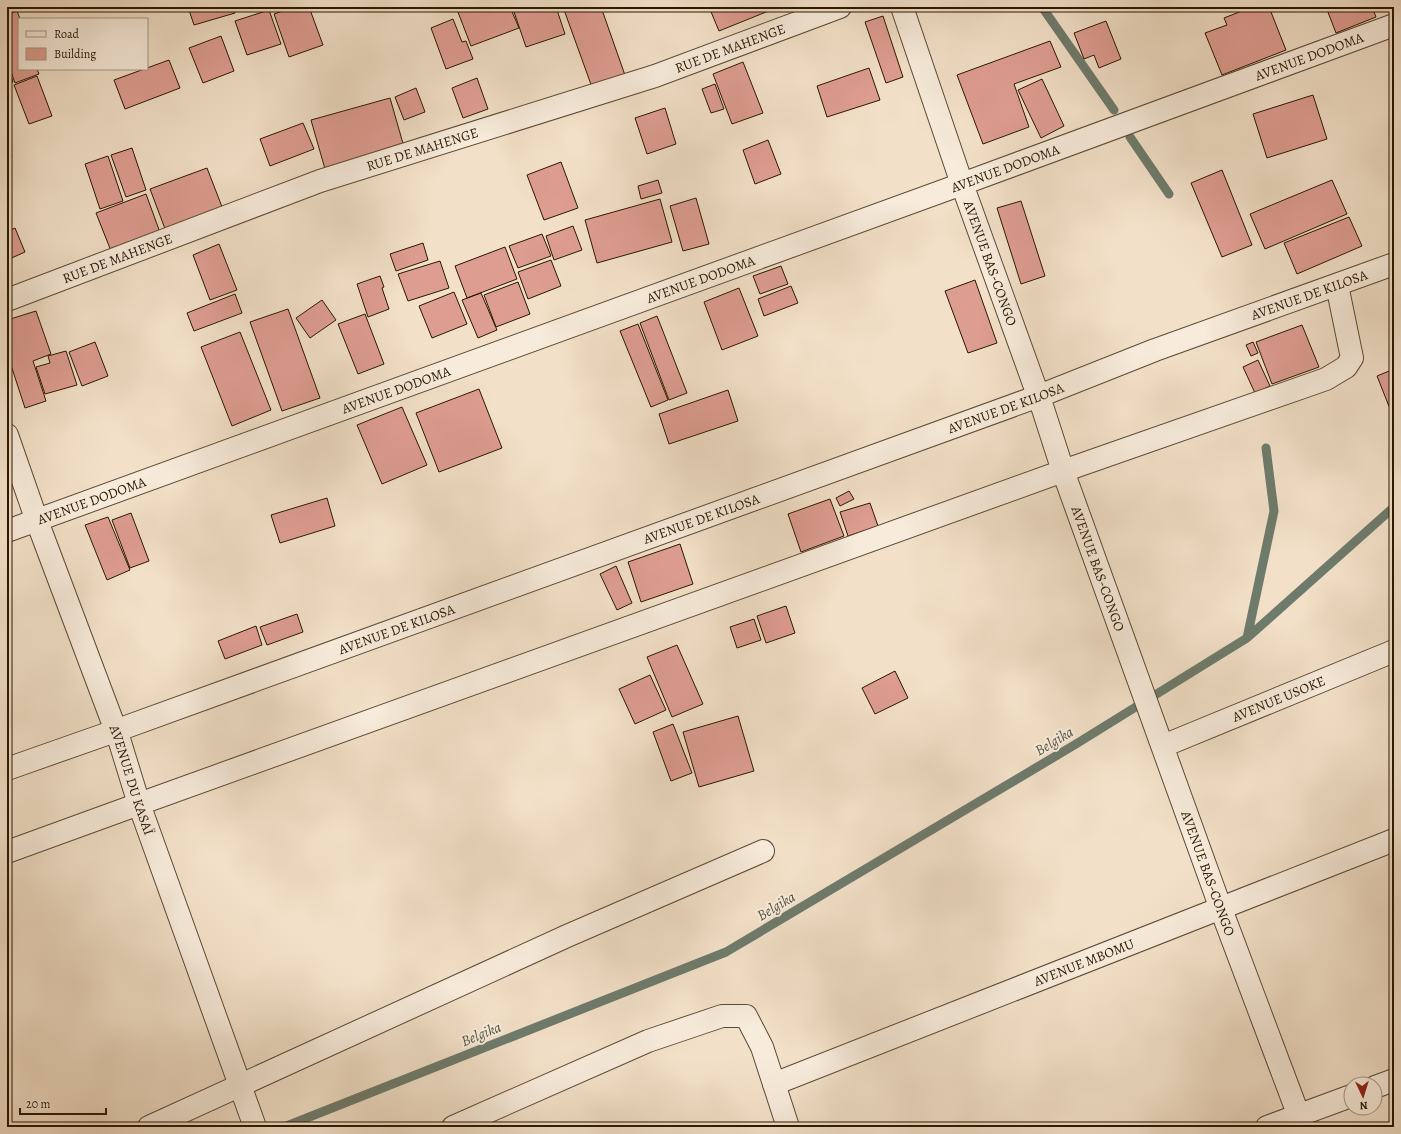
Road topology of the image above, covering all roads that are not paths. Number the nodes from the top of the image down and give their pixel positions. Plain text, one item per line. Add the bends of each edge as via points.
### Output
1 (840, 7) edge
2 (902, 7) edge
3 (1394, 25) edge
4 (962, 184) junction
5 (1394, 264) edge
6 (1337, 285) junction
7 (7, 300) edge
8 (1039, 396) junction
9 (7, 435) edge
10 (1063, 471) junction
11 (37, 521) junction
12 (7, 531) edge
13 (1394, 651) edge
14 (115, 732) junction
15 (1160, 738) junction
16 (7, 769) edge
17 (139, 804) junction
18 (1394, 840) edge
19 (763, 851) dead end
20 (7, 852) edge
21 (1221, 909) junction
22 (1394, 1080) edge
23 (774, 1084) junction
24 (1383, 1084) edge
25 (241, 1086) junction
26 (1343, 1100) edge
27 (1301, 1122) edge
28 (254, 1124) edge
29 (149, 1127) edge
30 (452, 1127) edge
31 (788, 1127) edge
32 (1267, 1127) edge

1 - 7 street, RUE DE MAHENGE via 655,76 320,181
2 - 4 street, AVENUE BAS-CONGO
3 - 4 street, AVENUE DODOMA
4 - 8 street, AVENUE BAS-CONGO
4 - 11 street, AVENUE DODOMA
5 - 6 street, AVENUE DE KILOSA
6 - 8 street, AVENUE DE KILOSA via 1155,350
6 - 10 street via 1352,358 1346,367 1326,379
8 - 10 street, AVENUE BAS-CONGO
8 - 14 street, AVENUE DE KILOSA
9 - 11 street, AVENUE DU KASAÏ
10 - 15 street, AVENUE BAS-CONGO
10 - 17 street
11 - 12 street, AVENUE DODOMA
11 - 14 street, AVENUE DU KASAÏ
13 - 15 street, AVENUE USOKE
14 - 16 street, AVENUE DE KILOSA
14 - 17 street, AVENUE DU KASAÏ
15 - 21 street, AVENUE BAS-CONGO
17 - 20 street
17 - 25 street, AVENUE DU KASAÏ
18 - 21 street, AVENUE MBOMU
19 - 25 street via 567,936
21 - 23 street, AVENUE MBOMU
21 - 27 street, AVENUE BAS-CONGO
22 - 24 street
23 - 30 street via 762,1047 746,1016 722,1016 648,1041
23 - 31 street
25 - 28 street, AVENUE DU KASAÏ
25 - 29 street
26 - 27 street
27 - 32 street

